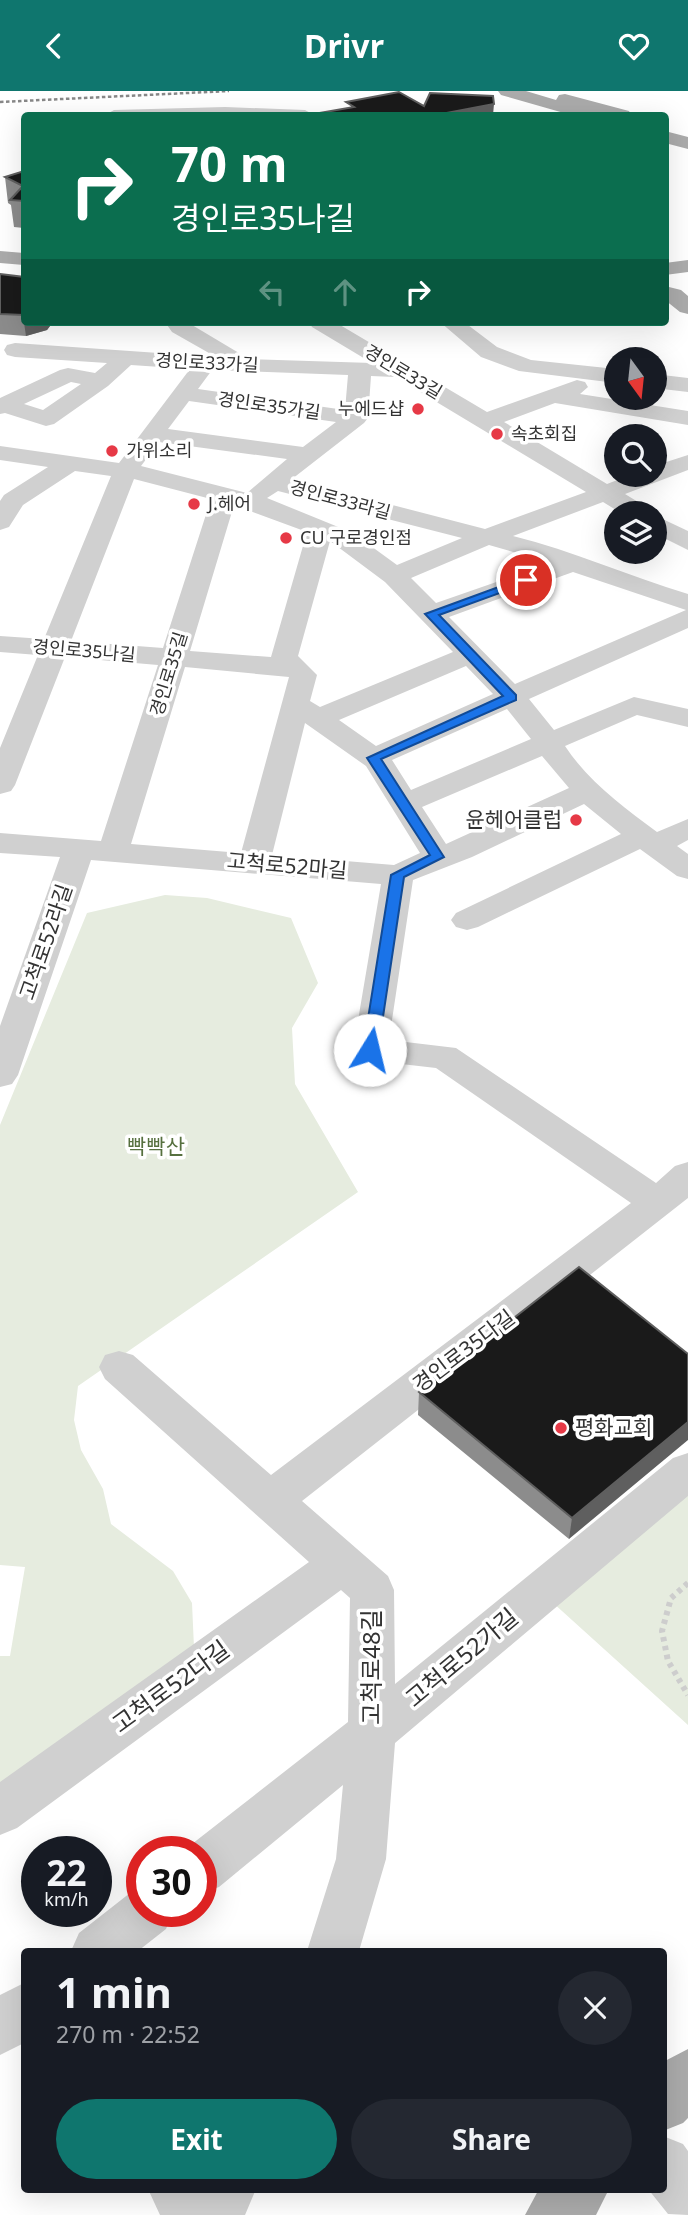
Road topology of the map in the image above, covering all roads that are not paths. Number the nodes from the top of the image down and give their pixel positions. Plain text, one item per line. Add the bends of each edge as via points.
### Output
1 (507, 91) edge
2 (540, 91) edge
3 (590, 112) edge
4 (593, 112) edge
5 (669, 126) edge
6 (669, 127) edge
7 (688, 128) edge
8 (688, 134) edge
9 (669, 139) edge
10 (669, 143) edge
11 (688, 146) edge
12 (669, 250) edge
13 (688, 251) edge
14 (0, 257) edge
15 (21, 259) edge
16 (688, 266) edge
17 (0, 268) edge
18 (669, 268) edge
19 (21, 270) edge
20 (688, 276) edge
21 (669, 278) edge
22 (669, 294) edge
23 (688, 307) edge
24 (179, 326) edge
25 (327, 326) edge
26 (456, 326) edge
27 (15, 350) dead end
28 (125, 358) junction
29 (206, 363) junction
30 (246, 366) junction
31 (360, 370) junction
32 (400, 370) junction
33 (604, 374) edge
34 (604, 378) edge
35 (667, 382) edge
36 (688, 384) edge
37 (183, 393) junction
38 (553, 396) junction
39 (2, 406) edge
40 (356, 418) junction
41 (688, 418) edge
42 (486, 421) junction
43 (152, 434) junction
44 (0, 453) edge
45 (307, 455) junction
46 (688, 462) edge
47 (71, 463) junction
48 (125, 471) junction
49 (273, 482) junction
50 (607, 493) junction
51 (237, 498) junction
52 (620, 501) edge
53 (0, 522) edge
54 (321, 529) junction
55 (667, 530) edge
56 (484, 538) junction
57 (688, 542) edge
58 (573, 563) junction
59 (394, 576) junction
60 (688, 603) edge
61 (431, 614) junction
62 (688, 618) edge
63 (0, 644) edge
64 (54, 649) junction
65 (470, 655) junction
66 (174, 659) junction
67 (294, 667) junction
68 (511, 697) junction
69 (306, 712) junction
70 (688, 718) edge
71 (547, 742) junction
72 (373, 758) junction
73 (0, 785) edge
74 (588, 791) junction
75 (404, 804) junction
76 (688, 828) edge
77 (649, 840) junction
78 (0, 843) edge
79 (79, 849) junction
80 (113, 852) junction
81 (438, 857) junction
82 (254, 863) junction
83 (688, 869) edge
84 (398, 875) junction
85 (467, 920) dead end
86 (0, 1075) edge
87 (688, 1176) edge
88 (658, 1203) junction
89 (119, 1367) dead end
90 (688, 1471) edge
91 (271, 1500) junction
92 (342, 1564) junction
93 (372, 1732) junction
94 (0, 1811) edge
95 (217, 1856) edge
96 (128, 1927) edge
97 (101, 1948) edge
98 (334, 1948) edge
99 (21, 2012) edge
100 (0, 2029) edge
101 (688, 2077) edge
102 (667, 2099) edge
103 (667, 2169) edge
104 (179, 2193) edge
105 (226, 2193) edge
106 (576, 2193) edge
107 (688, 2194) edge
108 (194, 2215) edge
109 (215, 2215) edge
110 (555, 2215) edge

1 - 3 main road
2 - 4 main road
5 - 7 main road
6 - 8 main road
9 - 11 main road
10 - 11 main road
12 - 13 main road
14 - 15 main road
16 - 18 main road
17 - 19 main road
20 - 21 main road
22 - 23 main road
24 - 30 street
25 - 32 street, 경인로33길
26 - 33 street via 489,352 527,366
27 - 28 street, 경인로33가길
28 - 29 street, 경인로33가길
28 - 39 street via 46,419
29 - 30 street, 경인로33가길
29 - 37 street
30 - 31 street, 경인로33가길
31 - 32 street, 경인로33가길
31 - 40 street
32 - 42 street, 경인로33길
34 - 38 street
35 - 36 street
37 - 40 street, 경인로35가길
37 - 43 street
38 - 41 street
38 - 42 street
40 - 45 street, 경인로35가길
42 - 50 street, 경인로33길
43 - 45 street
43 - 48 street
44 - 47 street
45 - 49 street, 경인로35가길
46 - 50 street
47 - 48 street
47 - 53 street via 13,501
48 - 51 street
48 - 64 street
49 - 51 street, 경인로35가길
49 - 56 street, 경인로33라길
50 - 52 street, 경인로33길
50 - 56 street
51 - 54 street
51 - 66 street, 경인로35길
54 - 59 street via 344,538
54 - 67 street via 284,658
55 - 57 street
56 - 58 street, 경인로33라길
56 - 59 street
58 - 60 street, 경인로33라길
58 - 61 street
59 - 61 street
61 - 65 street
62 - 68 street
63 - 64 street, 경인로35나길
64 - 66 street, 경인로35나길
64 - 73 street
65 - 68 street
65 - 69 street
66 - 67 street, 경인로35나길
66 - 80 street, 경인로35길
67 - 69 street via 303,675
68 - 71 street
68 - 72 street
69 - 72 street
69 - 82 street
70 - 71 street via 634,706
71 - 74 street
71 - 75 street
72 - 75 street
74 - 77 street
74 - 81 street
75 - 81 street
76 - 77 street
77 - 83 street
77 - 85 street
78 - 79 street, 고척로52마길
79 - 80 street, 고척로52마길
79 - 86 street, 고척로52라길
80 - 82 street, 고척로52마길
81 - 84 street
82 - 84 street, 고척로52마길
84 - 88 street via 370,1050 444,1056
87 - 88 street, 경인로35다길
88 - 91 street, 경인로35다길
89 - 91 street, 고척로48길
90 - 93 street, 고척로52가길
91 - 92 street, 고척로48길
92 - 93 street, 고척로48길 via 372,1590
92 - 94 street, 고척로52다길
93 - 95 street, 고척로52가길
93 - 98 street, 고척로48길 via 361,1859
96 - 97 street
99 - 100 street
101 - 102 main road
103 - 107 street
104 - 108 street
105 - 109 street
106 - 110 main road

